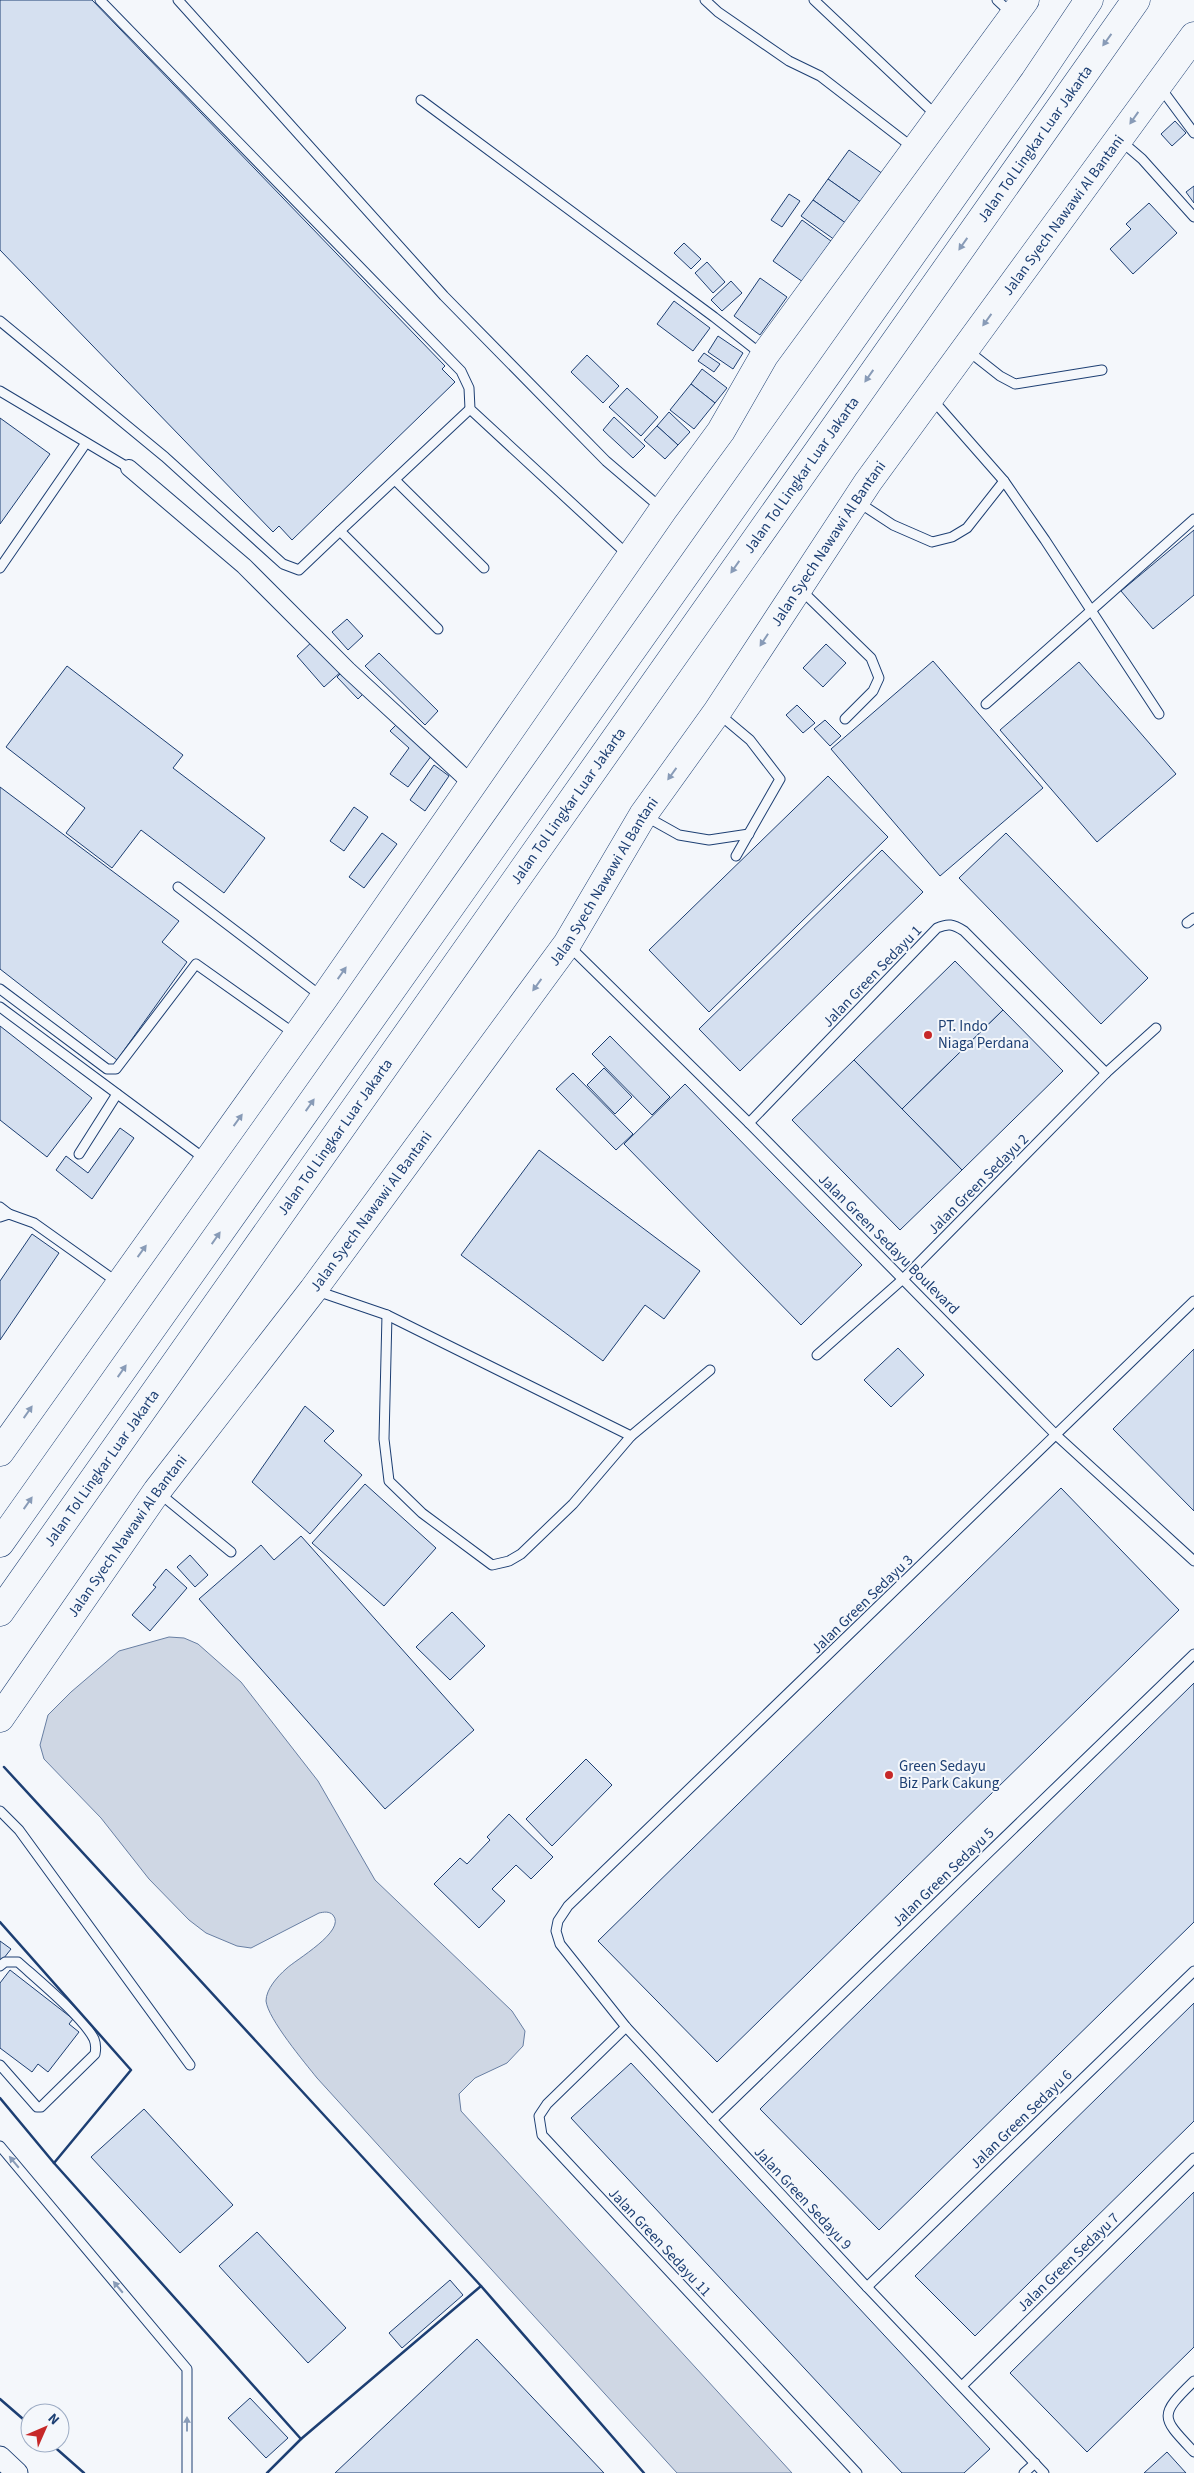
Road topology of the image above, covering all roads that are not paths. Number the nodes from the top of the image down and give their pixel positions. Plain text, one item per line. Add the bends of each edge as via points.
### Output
1 (100, 0) edge
2 (178, 0) edge
3 (705, 0) edge
4 (814, 0) edge
5 (1089, 0) edge
6 (1136, 0) edge
7 (1012, 5) edge
8 (1194, 36) edge
9 (1158, 85) junction
10 (421, 100) dead end
11 (939, 118) junction
12 (1194, 133) edge
13 (1119, 140) junction
14 (916, 150) junction
15 (1194, 217) edge
16 (0, 321) edge
17 (966, 349) junction
18 (764, 356) junction
19 (1102, 370) dead end
20 (0, 391) edge
21 (931, 397) junction
22 (470, 409) junction
23 (86, 443) junction
24 (129, 468) joint
25 (395, 480) junction
26 (1004, 481) junction
27 (856, 501) junction
28 (663, 510) junction
29 (1194, 519) edge
30 (340, 531) junction
31 (631, 558) junction
32 (0, 568) edge
33 (484, 568) dead end
34 (799, 588) junction
35 (1092, 611) junction
36 (438, 629) dead end
37 (986, 704) dead end
38 (717, 712) junction
39 (1159, 714) dead end
40 (845, 719) dead end
41 (473, 785) junction
42 (643, 815) junction
43 (749, 834) junction
44 (736, 856) dead end
45 (178, 887) dead end
46 (567, 944) junction
47 (0, 989) edge
48 (324, 998) junction
49 (0, 1007) edge
50 (1156, 1028) dead end
51 (298, 1036) junction
52 (1106, 1073) junction
53 (117, 1094) junction
54 (749, 1123) junction
55 (79, 1154) dead end
56 (208, 1161) junction
57 (0, 1207) edge
58 (4, 1215) edge
59 (903, 1280) junction
60 (119, 1283) junction
61 (313, 1290) junction
62 (1194, 1301) edge
63 (388, 1315) junction
64 (817, 1355) dead end
65 (710, 1370) dead end
66 (1056, 1435) junction
67 (631, 1436) junction
68 (0, 1452) edge
69 (157, 1491) junction
70 (0, 1543) edge
71 (231, 1552) dead end
72 (1194, 1561) edge
73 (0, 1612) edge
74 (1194, 1654) edge
75 (0, 1718) edge
76 (0, 1811) edge
77 (556, 1931) joint
78 (0, 1966) edge
79 (1194, 1970) edge
80 (626, 2027) junction
81 (0, 2065) edge
82 (190, 2065) dead end
83 (712, 2120) junction
84 (0, 2146) edge
85 (1194, 2158) edge
86 (867, 2287) junction
87 (1194, 2381) edge
88 (962, 2386) junction
89 (1194, 2452) edge
90 (0, 2457) edge
91 (1035, 2463) junction
92 (18, 2473) edge
93 (187, 2473) edge
94 (857, 2473) edge
95 (1024, 2473) edge
96 (1044, 2473) edge

1 - 22 lane via 461,371 470,388
2 - 28 lane via 444,296 606,461
3 - 14 lane via 789,61 820,76
4 - 11 lane
70 -> 5 highway
6 -> 73 highway, Jalan Tol Lingkar Luar Jakarta
7 - 11 highway
8 - 9 highway, Jalan Syech Nawawi Al Bantani
9 - 12 lane
9 -> 13 highway, Jalan Syech Nawawi Al Bantani
10 - 18 lane
11 - 14 highway
13 - 15 lane via 1142,159
13 -> 17 highway, Jalan Syech Nawawi Al Bantani
14 - 18 highway
16 - 30 lane via 165,457 283,564 299,570
17 - 19 lane via 1015,384
17 - 21 highway, Jalan Syech Nawawi Al Bantani
18 - 28 highway via 721,431
20 - 23 lane
21 - 26 lane
21 - 27 highway, Jalan Syech Nawawi Al Bantani
22 - 25 lane
22 - 31 lane
23 - 24 lane
23 - 32 lane
24 - 41 street via 244,566 348,670
25 - 30 lane
25 - 33 lane
26 - 27 lane via 967,528 952,537 932,542 893,525
26 - 35 lane
27 - 34 highway, Jalan Syech Nawawi Al Bantani
28 - 31 highway
29 - 35 lane
30 - 36 lane
31 - 41 highway
34 -> 38 highway, Jalan Syech Nawawi Al Bantani
34 - 40 lane via 871,658 879,678 873,691
35 - 37 lane
35 - 39 lane
38 -> 42 highway, Jalan Syech Nawawi Al Bantani
38 - 43 lane via 750,740 779,776
48 -> 41 highway
42 - 43 lane via 679,835 709,840
42 - 46 highway, Jalan Syech Nawawi Al Bantani
43 - 44 lane
45 - 48 lane
46 - 54 lane, Jalan Green Sedayu Boulevard
46 -> 61 highway, Jalan Syech Nawawi Al Bantani
47 - 51 lane via 113,1071 196,964
48 - 51 highway
49 - 53 lane
50 - 52 lane, Jalan Green Sedayu 2
56 -> 51 highway
52 - 54 lane, Jalan Green Sedayu 1 via 964,931 956,925 947,924 937,928
52 - 59 lane, Jalan Green Sedayu 2
53 - 55 lane
53 - 56 lane
54 - 59 lane, Jalan Green Sedayu Boulevard
60 -> 56 highway
57 - 58 lane
58 - 60 lane via 34,1223
59 - 64 lane, Jalan Green Sedayu 2
59 - 66 lane, Jalan Green Sedayu Boulevard
68 -> 60 highway
61 - 63 lane
61 - 69 highway, Jalan Syech Nawawi Al Bantani
62 - 66 lane, Jalan Green Sedayu 3
63 - 67 lane
63 - 67 lane via 384,1439 389,1481 422,1513 492,1565 522,1554 573,1504
65 - 67 lane
66 - 72 lane, Jalan Green Sedayu Boulevard
66 - 77 lane, Jalan Green Sedayu 3 via 568,1906 558,1921
69 - 71 lane
69 - 75 highway, Jalan Syech Nawawi Al Bantani
74 - 83 lane, Jalan Green Sedayu 5
76 - 82 lane via 19,1830
77 - 80 lane, Jalan Green Sedayu 9 via 564,1950
78 - 81 lane via 5,1962 18,1962 83,2024 96,2047 95,2054 41,2107
79 - 86 lane, Jalan Green Sedayu 6
80 - 83 lane, Jalan Green Sedayu 9
80 - 94 lane, Jalan Green Sedayu 11 via 547,2104 539,2116 542,2135
83 - 86 lane, Jalan Green Sedayu 9
93 -> 84 lane via 187,2369
85 - 88 lane, Jalan Green Sedayu 7
86 - 88 lane, Jalan Green Sedayu 9
87 - 89 lane via 1172,2402 1167,2418 1170,2427
88 - 91 lane, Jalan Green Sedayu 9
90 - 92 street
91 - 95 lane
91 - 96 lane, Jalan Green Sedayu 9

